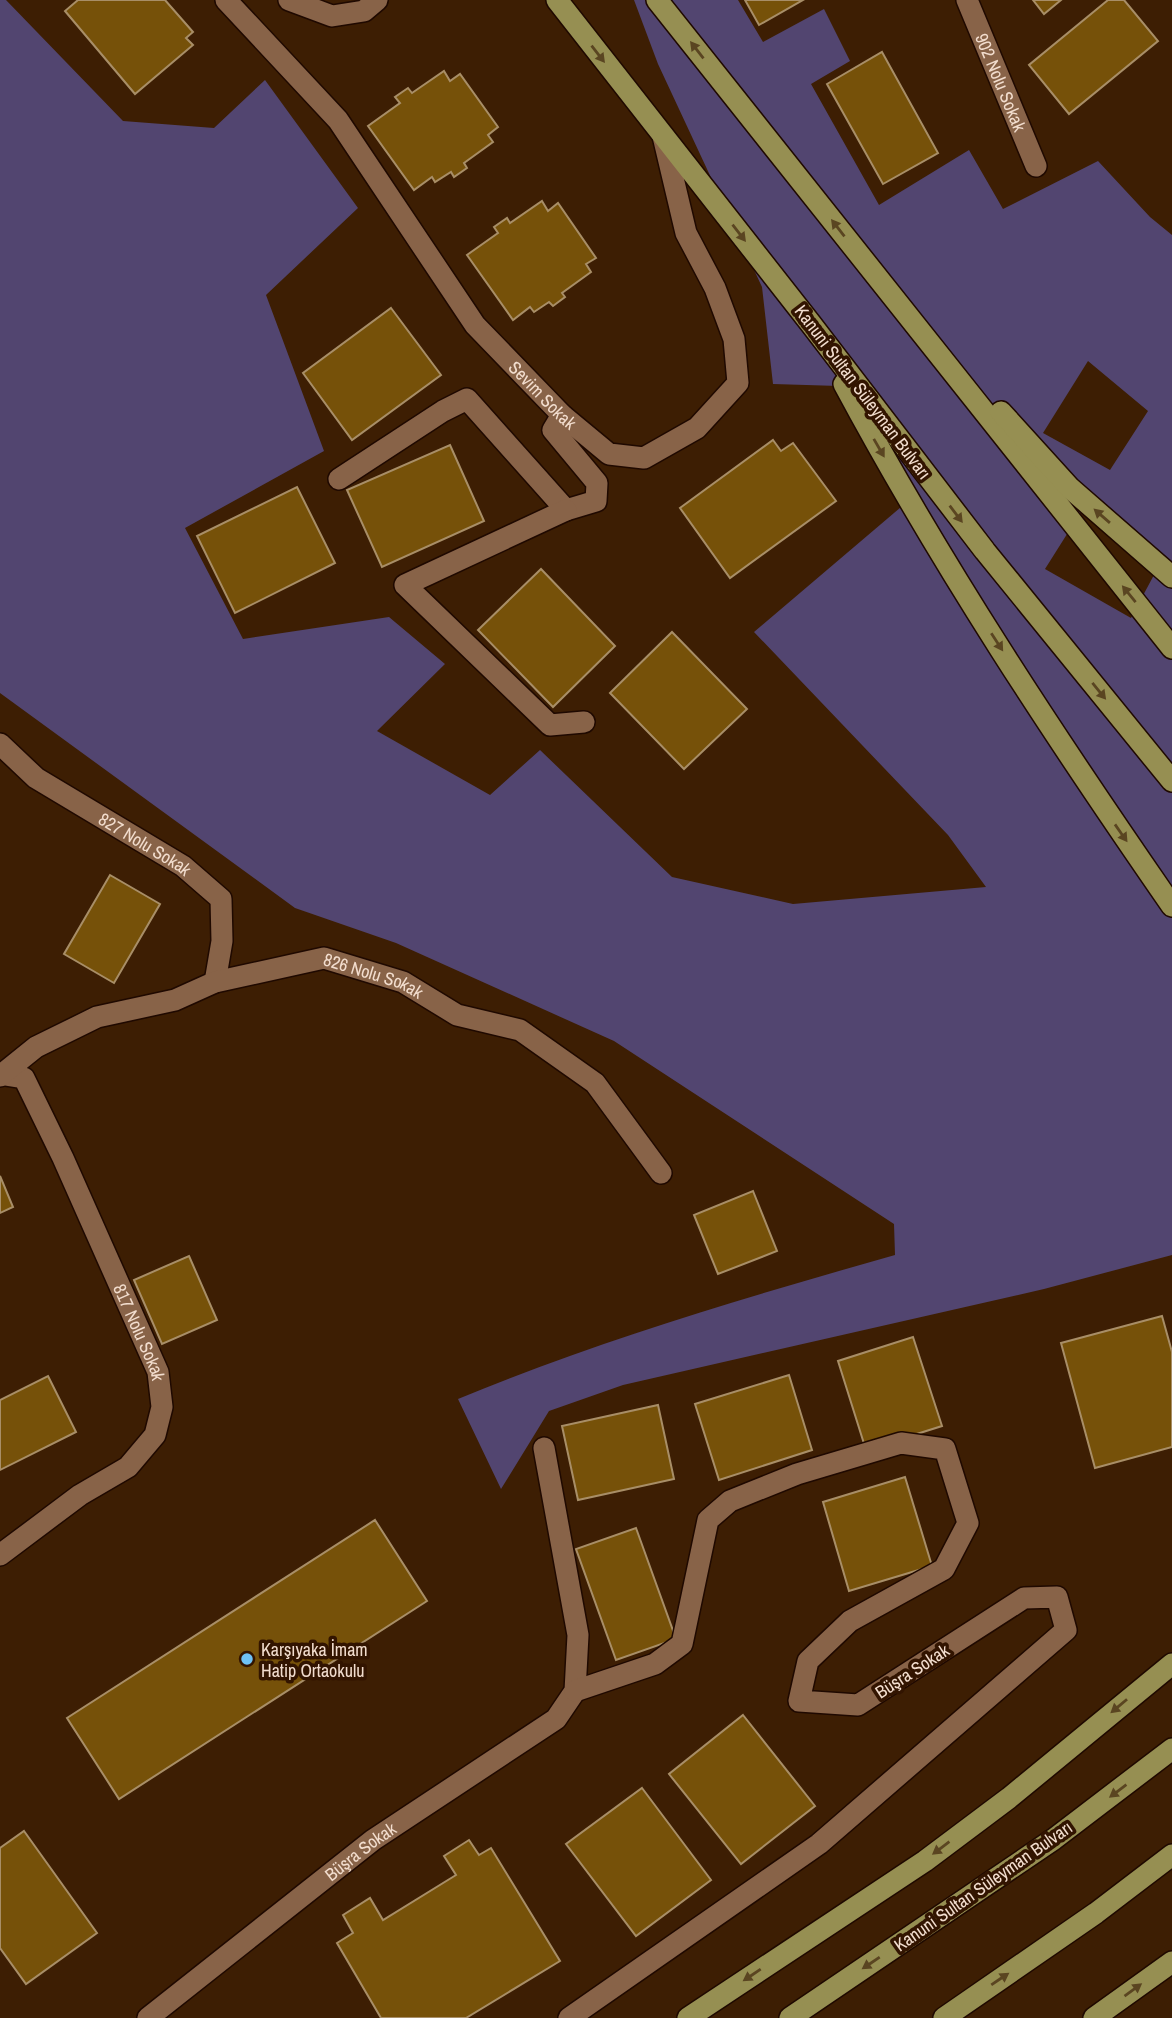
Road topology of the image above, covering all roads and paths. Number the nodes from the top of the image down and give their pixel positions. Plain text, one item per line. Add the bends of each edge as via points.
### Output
1 (226, 0) edge
2 (289, 0) edge
3 (377, 0) edge
4 (556, 0) edge
5 (657, 0) edge
6 (967, 0) edge
7 (663, 136) junction
8 (1036, 166) dead end
9 (881, 282) junction
10 (811, 324) junction
11 (562, 415) junction
12 (339, 479) dead end
13 (566, 510) junction
14 (1172, 577) edge
15 (1172, 648) edge
16 (584, 722) dead end
17 (0, 744) edge
18 (1172, 780) edge
19 (1172, 906) edge
20 (215, 982) junction
21 (0, 1075) edge
22 (661, 1173) dead end
23 (544, 1448) dead end
24 (0, 1555) edge
25 (1172, 1664) edge
26 (575, 1692) junction
27 (1172, 1749) edge
28 (1172, 1855) edge
29 (1172, 1962) edge
30 (148, 2018) edge
31 (569, 2018) edge
32 (688, 2018) edge
33 (790, 2018) edge
34 (944, 2018) edge
35 (1094, 2018) edge

1 - 11 street, Sevim Sokak via 338,120 475,325
2 - 3 street via 331,16 363,10
4 -> 7 main road, Kanuni Sultan Süleyman Bulvarı
9 -> 5 main road
6 - 8 street, 902 Nolu Sokak
7 -> 10 main road, Kanuni Sultan Süleyman Bulvarı
7 - 11 street, Sevim Sokak via 686,233 715,288 734,339 738,383 697,428 644,458 609,454
14 -> 9 main road via 1070,488
15 -> 9 main road
10 -> 18 main road, Kanuni Sultan Süleyman Bulvarı via 985,551
10 -> 19 main road via 944,560
11 - 13 street via 553,430 597,483 596,501
12 - 13 street via 467,399
13 - 16 street via 405,584 550,726
17 - 20 street, 827 Nolu Sokak via 36,778 183,866 221,899 222,941
20 - 21 street, 826 Nolu Sokak via 175,1000 97,1017 36,1047
20 - 22 street, 826 Nolu Sokak via 324,958 403,982 457,1014 520,1030 594,1083
21 - 24 street, 817 Nolu Sokak via 24,1078 30,1089 158,1372 162,1407 155,1435 128,1466 80,1495
23 - 26 street via 578,1635
25 -> 32 main road via 925,1861
26 - 30 street, Büşra Sokak via 556,1719 373,1840
26 - 31 street, Büşra Sokak via 655,1664 682,1644 708,1520 730,1501 797,1474 901,1443 945,1449 968,1523 944,1569 850,1621 808,1661 800,1701 858,1705 1024,1598 1057,1597 1066,1630 819,1844
27 -> 33 main road, Kanuni Sultan Süleyman Bulvarı via 1054,1839
34 -> 28 main road
35 -> 29 main road

